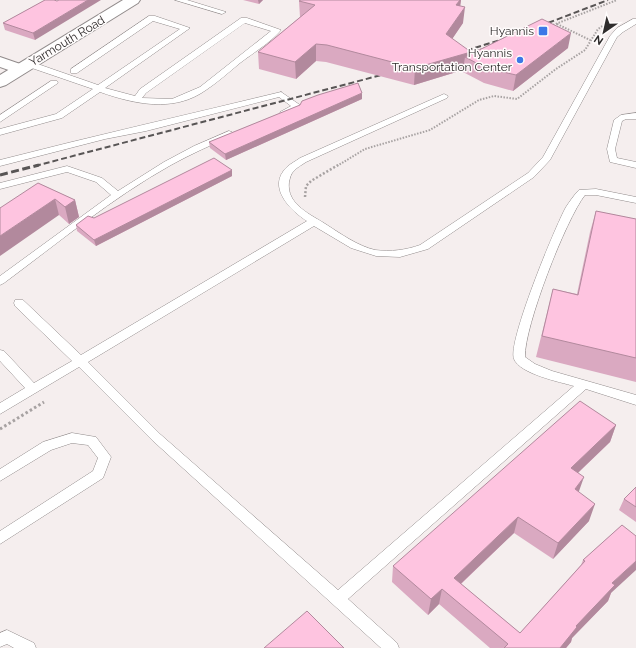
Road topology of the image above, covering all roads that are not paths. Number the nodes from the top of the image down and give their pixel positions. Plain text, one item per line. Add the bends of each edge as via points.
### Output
1 (133, 0) edge
2 (180, 0) edge
3 (222, 12) dead end
4 (636, 21) edge
5 (0, 62) edge
6 (25, 67) junction
7 (74, 71) dead end
8 (0, 82) edge
9 (54, 83) dead end
10 (99, 88) junction
11 (444, 96) dead end
12 (137, 99) junction
13 (275, 116) edge
14 (636, 116) edge
15 (0, 119) edge
16 (238, 130) edge
17 (0, 132) edge
18 (0, 163) edge
19 (636, 165) edge
20 (0, 186) edge
21 (117, 195) junction
22 (636, 200) edge
23 (315, 221) junction
24 (0, 282) edge
25 (19, 303) dead end
26 (0, 354) edge
27 (80, 362) junction
28 (584, 384) junction
29 (33, 389) junction
30 (636, 400) edge
31 (0, 409) edge
32 (0, 476) edge
33 (0, 538) edge
34 (337, 600) junction
35 (0, 640) edge
36 (29, 648) edge
37 (392, 648) edge

1 - 6 main road, Yarmouth Road
2 - 3 lane
4 - 23 lane via 614,36 541,167 424,247 410,253 375,252 342,239
5 - 6 main road
6 - 8 main road, Yarmouth Road
6 - 10 lane
7 - 10 lane via 152,18 186,28
9 - 15 lane
10 - 12 lane
10 - 17 lane via 59,116
11 - 23 lane via 302,160 289,170 284,181 285,195 295,209
12 - 12 lane via 143,91 244,20 277,30 203,89 190,96 162,103
13 - 18 lane via 297,107 281,94
14 - 19 lane via 628,115 618,120 611,149 613,160
16 - 21 lane via 200,145 170,161
20 - 21 lane via 67,169 92,176
21 - 24 lane
22 - 28 lane via 596,192 582,192 570,208 557,239 518,349 518,357 535,369
23 - 27 lane
25 - 27 lane
26 - 29 lane
27 - 29 lane
27 - 34 lane via 156,437
28 - 30 lane
28 - 34 lane
29 - 31 lane
32 - 33 lane via 46,446 72,438 92,440 105,457 98,474
34 - 37 lane
35 - 36 lane via 7,637

